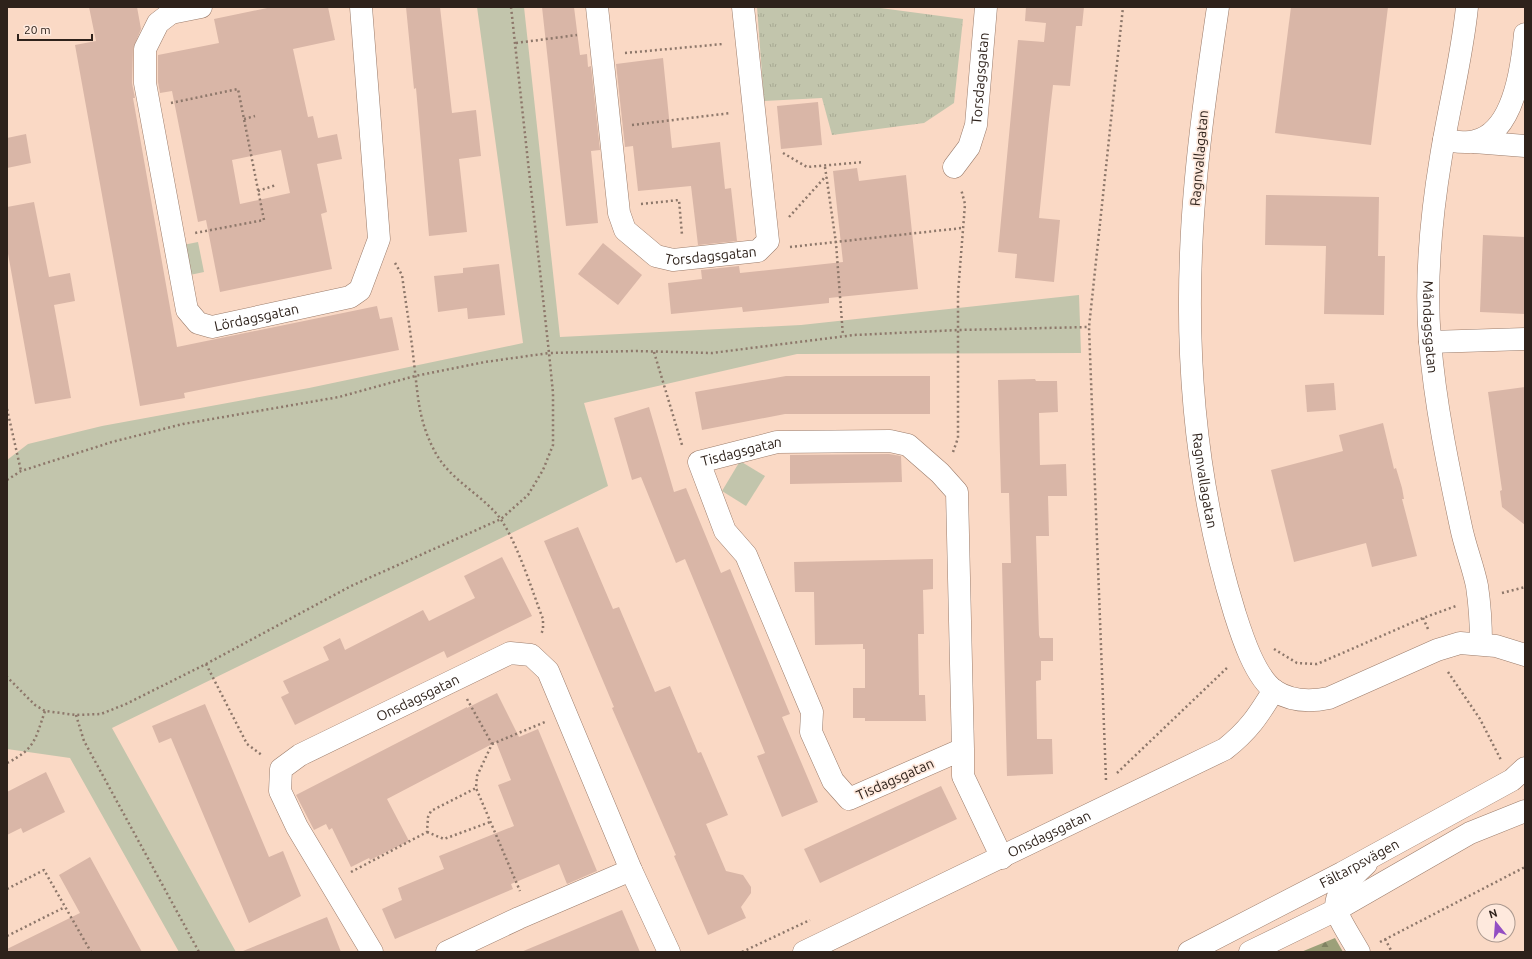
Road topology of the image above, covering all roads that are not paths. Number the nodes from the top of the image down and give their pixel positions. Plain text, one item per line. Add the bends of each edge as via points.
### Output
1 (201, 7) edge
2 (361, 7) edge
3 (597, 7) edge
4 (742, 7) edge
5 (986, 7) edge
6 (1218, 7) edge
7 (1467, 7) edge
8 (1525, 34) edge
9 (1444, 140) junction
10 (1474, 142) junction
11 (1525, 146) edge
12 (954, 167) road end
13 (1525, 339) edge
14 (1430, 342) junction
15 (1481, 644) junction
16 (1518, 653) edge
17 (1525, 668) edge
18 (1274, 690) junction
19 (963, 749) junction
20 (1518, 774) edge
21 (1525, 811) edge
22 (1375, 854) junction
23 (1002, 858) junction
24 (631, 870) junction
25 (1336, 910) junction
26 (372, 952) edge
27 (447, 952) edge
28 (669, 952) edge
29 (804, 952) edge
30 (1189, 952) edge
31 (1250, 952) edge
32 (1359, 952) edge

1 - 2 street, Lördagsgatan via 171,13 158,23 146,49 145,83 187,310 198,323 212,327 350,297 360,290 378,239
3 - 4 street, Torsdagsgatan via 619,206 625,230 656,256 673,260 763,246 757,138
5 - 12 street, Torsdagsgatan via 976,125 969,147
6 - 18 street, Ragnvallagatan via 1206,90 1195,200 1191,253 1191,345 1205,488 1226,585 1244,642 1264,678
7 - 9 street, Måndagsgatan
8 - 10 street via 1522,65 1507,113 1487,136
9 - 10 street
9 - 14 street, Måndagsgatan via 1432,226 1428,291
10 - 11 street
13 - 14 street
14 - 15 street, Måndagsgatan via 1448,467 1479,598
15 - 16 street, Ragnvallagatan
15 - 18 street, Ragnvallagatan via 1460,643 1437,650 1323,699 1298,700
16 - 17 street, Ragnvallagatan
18 - 23 street, Onsdagsgatan via 1244,734 1225,749
19 - 19 street, Tisdagsgatan via 958,492 908,445 890,441 777,442 699,462 725,531 746,555 812,712 811,732 833,780 849,799
19 - 23 street, Tisdagsgatan via 964,776
20 - 22 street, Fältarpsvägen
21 - 25 street, Fältarpsvägen via 1470,833
22 - 25 street via 1344,884 1336,896
22 - 30 street, Fältarpsvägen
23 - 29 street, Onsdagsgatan
24 - 26 street, Onsdagsgatan via 548,671 531,656 510,653 300,754 280,769 280,791 297,827
24 - 27 street
24 - 28 street
25 - 31 street, Fältarpsvägen
25 - 32 street

